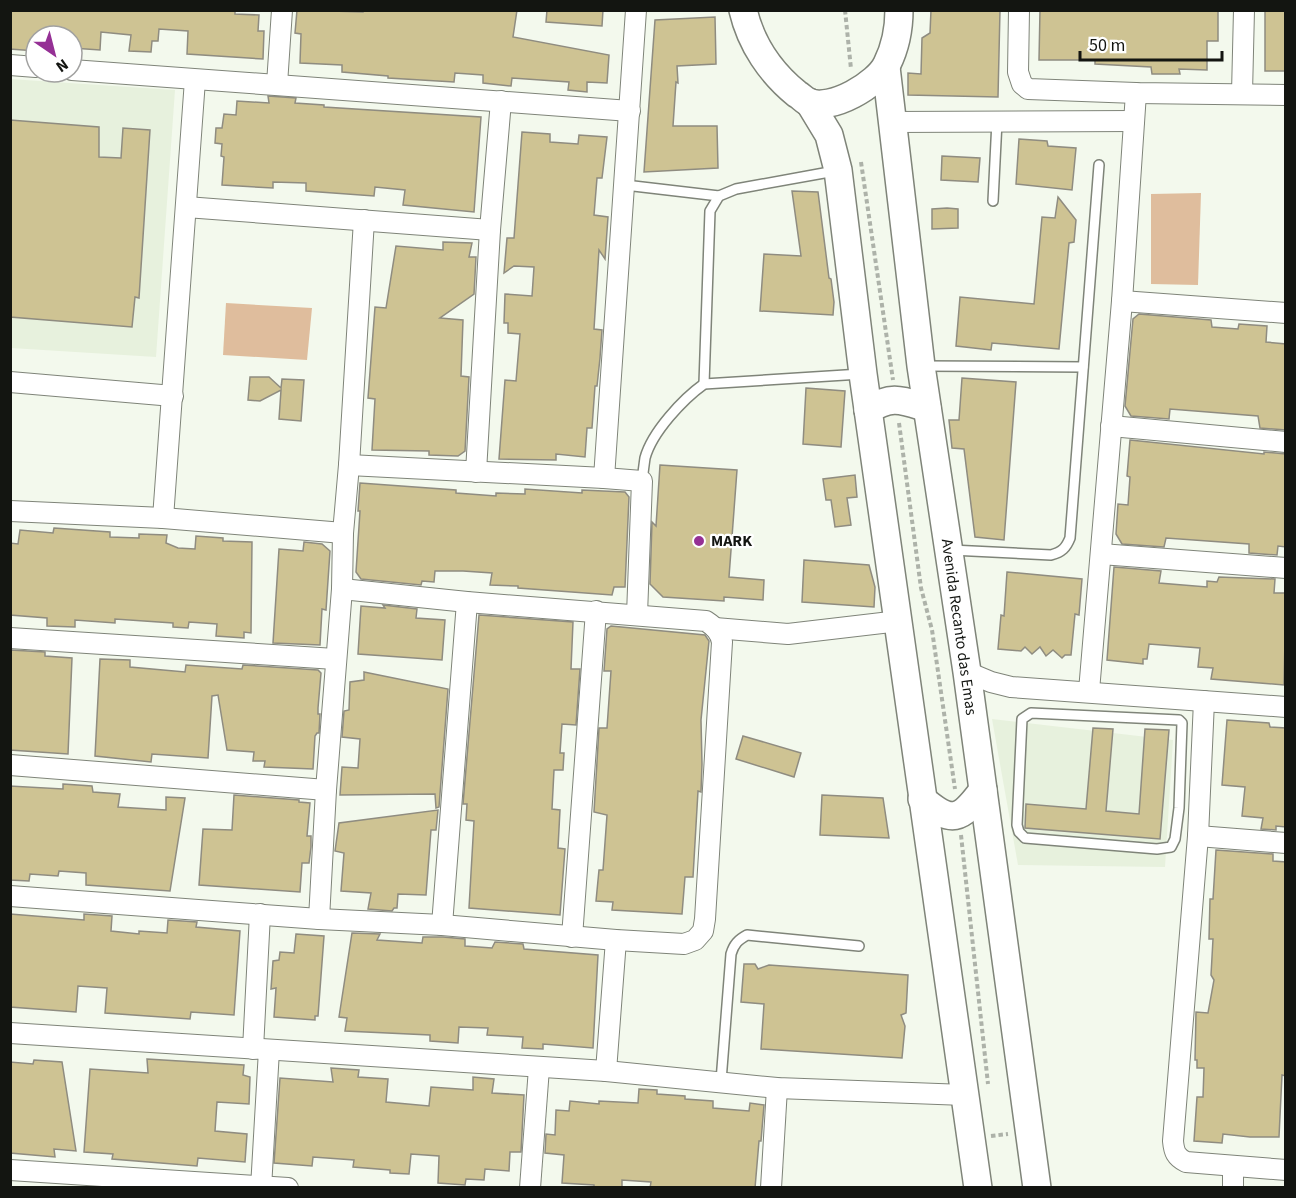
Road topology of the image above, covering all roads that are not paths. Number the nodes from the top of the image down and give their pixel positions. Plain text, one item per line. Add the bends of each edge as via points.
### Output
1 (282, 10) edge
2 (636, 10) edge
3 (743, 10) edge
4 (899, 10) edge
5 (1019, 10) edge
6 (1244, 10) edge
7 (886, 66) junction
8 (84, 71) edge
9 (195, 80) junction
10 (277, 84) junction
11 (1136, 93) junction
12 (1242, 93) junction
13 (1286, 95) edge
14 (501, 101) junction
15 (809, 102) junction
16 (630, 111) junction
17 (998, 121) junction
18 (1134, 121) junction
19 (892, 122) junction
20 (849, 163) junction
21 (1099, 165) dead end
22 (625, 186) junction
23 (719, 196) junction
24 (993, 201) dead end
25 (186, 207) junction
26 (364, 220) junction
27 (490, 230) junction
28 (1122, 301) junction
29 (1286, 313) edge
30 (921, 366) junction
31 (1083, 368) junction
32 (863, 374) junction
33 (10, 382) edge
34 (704, 384) junction
35 (173, 396) junction
36 (927, 408) junction
37 (868, 410) junction
38 (1111, 426) junction
39 (1286, 442) edge
40 (350, 465) junction
41 (476, 472) junction
42 (604, 477) junction
43 (642, 481) junction
44 (10, 511) edge
45 (163, 518) junction
46 (343, 533) junction
47 (948, 549) junction
48 (1101, 554) junction
49 (1286, 568) edge
50 (342, 589) junction
51 (467, 602) junction
52 (596, 611) junction
53 (637, 615) junction
54 (899, 621) junction
55 (715, 628) junction
56 (10, 638) edge
57 (335, 658) junction
58 (967, 672) junction
59 (1011, 687) junction
60 (1089, 691) junction
61 (1204, 701) junction
62 (1286, 707) edge
63 (970, 709) junction
64 (10, 765) edge
65 (326, 790) junction
66 (983, 790) junction
67 (922, 799) junction
68 (1179, 808) junction
69 (1199, 810) junction
70 (1198, 836) junction
71 (1286, 843) edge
72 (10, 896) edge
73 (260, 914) junction
74 (319, 919) junction
75 (442, 926) junction
76 (572, 937) junction
77 (616, 940) junction
78 (859, 946) dead end
79 (10, 1033) edge
80 (261, 1050) junction
81 (539, 1068) junction
82 (606, 1071) junction
83 (722, 1081) junction
84 (777, 1088) junction
85 (977, 1092) junction
86 (1233, 1166) junction
87 (10, 1170) edge
88 (1286, 1170) edge
89 (261, 1187) edge
90 (288, 1188) edge
91 (530, 1188) edge
92 (771, 1188) edge
93 (978, 1188) edge
94 (1037, 1188) edge
95 (1233, 1188) edge

1 - 10 street
2 - 16 street
3 - 15 main road via 764,59
4 - 7 main road
5 - 11 street via 1018,72 1025,87
6 - 12 street
7 - 15 main road via 854,94 833,102
7 - 19 main road, Avenida Recanto das Emas
8 - 9 street
9 - 10 street
9 - 25 street
10 - 14 street
11 - 12 street
11 - 18 street
12 - 13 street
14 - 16 street
14 - 27 street
15 - 20 main road
16 - 22 street
17 - 18 street
17 - 19 street
17 - 24 lane
18 - 28 street
19 - 30 main road, Avenida Recanto das Emas
20 - 23 lane
20 - 32 main road
21 - 31 lane
22 - 23 lane
22 - 42 street
23 - 34 lane via 710,211
25 - 26 street
25 - 35 street
26 - 27 street
26 - 40 street
27 - 41 street
28 - 29 street
28 - 38 street
30 - 31 lane
30 - 36 main road, Avenida Recanto das Emas
31 - 47 lane via 1070,538 1064,549 1051,555
32 - 34 lane
32 - 37 main road
33 - 35 street
34 - 43 lane via 690,394 656,433
35 - 45 street
36 - 37 main road via 896,399
36 - 47 main road, Avenida Recanto das Emas
37 - 54 main road
38 - 39 street
38 - 48 street
40 - 41 street
40 - 46 street
41 - 42 street
42 - 43 street
43 - 53 street
44 - 45 street
45 - 46 street
46 - 50 street
47 - 58 main road, Avenida Recanto das Emas
48 - 49 street
48 - 60 street
50 - 51 street
50 - 57 street
51 - 52 street
51 - 75 street
52 - 53 street
52 - 76 street
53 - 55 street via 706,621
54 - 55 street via 788,634
54 - 67 main road
55 - 77 street via 720,634 722,652 703,931 696,940 684,944
56 - 57 street
57 - 65 street
58 - 59 street
58 - 63 main road, Avenida Recanto das Emas
59 - 60 street
59 - 63 street
60 - 61 street
61 - 62 street
61 - 69 street
63 - 66 main road, Avenida Recanto das Emas
64 - 65 street
65 - 74 street
66 - 67 main road via 972,805 951,816 940,814
66 - 94 main road, Avenida Recanto das Emas
67 - 85 main road
68 - 68 lane via 1175,839 1168,849 1025,838 1017,825 1023,719 1031,713 1179,720 1183,725
68 - 69 lane
69 - 70 street
70 - 71 street
70 - 86 street via 1173,1141 1176,1155 1186,1162
72 - 73 street
73 - 74 street
73 - 80 street
74 - 75 street
75 - 76 street
76 - 77 street
77 - 82 street
78 - 83 lane via 747,935 740,939 731,954
79 - 80 street
80 - 81 street
80 - 89 street
81 - 82 street
81 - 91 street
82 - 83 street
83 - 84 street
84 - 85 street
84 - 92 street
85 - 93 main road via 988,1136
86 - 88 street
86 - 95 street
87 - 89 street
89 - 90 street

